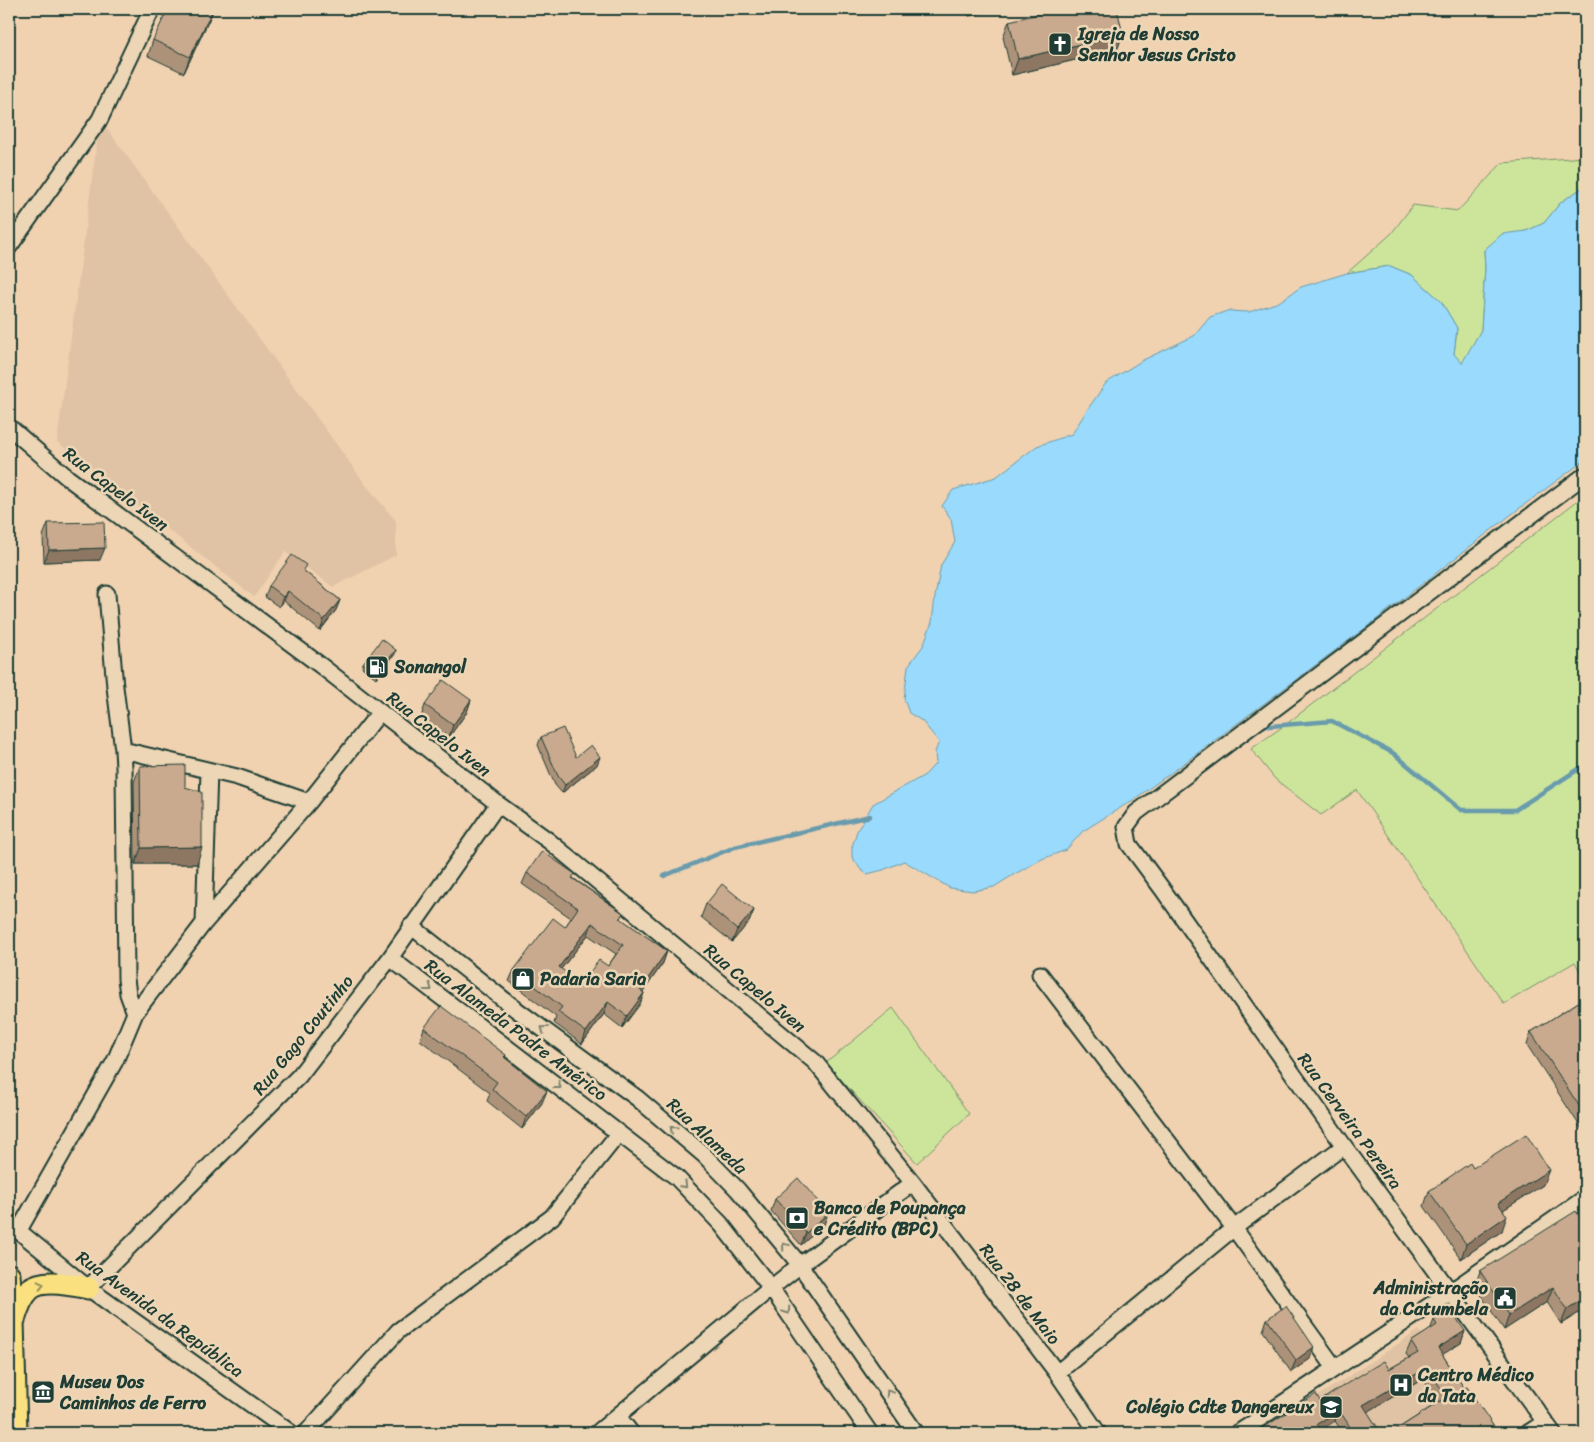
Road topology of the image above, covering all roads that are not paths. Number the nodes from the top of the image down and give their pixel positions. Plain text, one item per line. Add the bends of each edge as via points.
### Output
1 (152, 9) edge
2 (9, 247) edge
3 (9, 427) edge
4 (1585, 475) edge
5 (107, 594) dead end
6 (380, 712) junction
7 (122, 750) junction
8 (209, 771) junction
9 (310, 802) junction
10 (498, 804) junction
11 (204, 923) junction
12 (411, 926) junction
13 (390, 958) junction
14 (1040, 974) dead end
15 (135, 1013) junction
16 (815, 1062) joint
17 (619, 1132) junction
18 (1344, 1146) junction
19 (913, 1183) junction
20 (1585, 1198) edge
21 (14, 1226) edge
22 (1234, 1228) junction
23 (800, 1265) junction
24 (9, 1275) edge
25 (88, 1288) junction
26 (771, 1288) junction
27 (1450, 1292) junction
28 (13, 1320) junction
29 (1335, 1368) junction
30 (1057, 1373) junction
31 (618, 1416) junction
32 (1549, 1428) edge
33 (16, 1433) edge
34 (292, 1433) edge
35 (306, 1433) edge
36 (597, 1433) edge
37 (631, 1433) edge
38 (870, 1433) edge
39 (916, 1433) edge
40 (1098, 1433) edge
41 (1238, 1433) edge
42 (1528, 1433) edge

1 - 2 street via 100,119
3 - 6 street, Rua Capelo Iven via 68,478
4 - 18 street, Rua Cerveira Pereira via 1136,813 1126,827 1129,844
5 - 7 street
6 - 9 street
6 - 10 street, Rua Capelo Iven
7 - 8 street
7 - 15 street via 126,979
8 - 9 street
8 - 11 street
9 - 11 street
10 - 12 street, Rua Gago Coutinho
10 - 16 street, Rua Capelo Iven via 549,841
11 - 15 street
12 - 13 street, Rua Gago Coutinho
23 -> 12 street, Rua Alameda via 738,1190 704,1155 637,1098 517,1010
13 -> 17 street, Rua Alameda Padre Américo
13 - 25 street, Rua Gago Coutinho via 299,1076
14 - 22 street
15 - 21 street via 115,1061
16 - 19 street, Rua 28 de Maio
17 -> 26 street via 676,1177 721,1224
17 - 35 street via 552,1217 398,1331
18 - 22 street
18 - 27 street, Rua Cerveira Pereira
19 - 23 street
19 - 30 street, Rua 28 de Maio
20 - 27 street
21 - 25 street, Rua Avenida da República
22 - 29 street
22 - 30 street
23 - 26 street
39 -> 23 street, Rua Alameda
24 - 28 highway
28 -> 25 highway via 30,1289 38,1284
25 - 34 street, Rua Avenida da República
26 - 31 street
26 -> 38 street
27 - 29 street
27 - 32 street, Rua Cerveira Pereira
28 - 33 highway
29 - 41 street
30 - 40 street, Rua 28 de Maio
31 - 36 street
31 - 37 street
32 - 42 street

